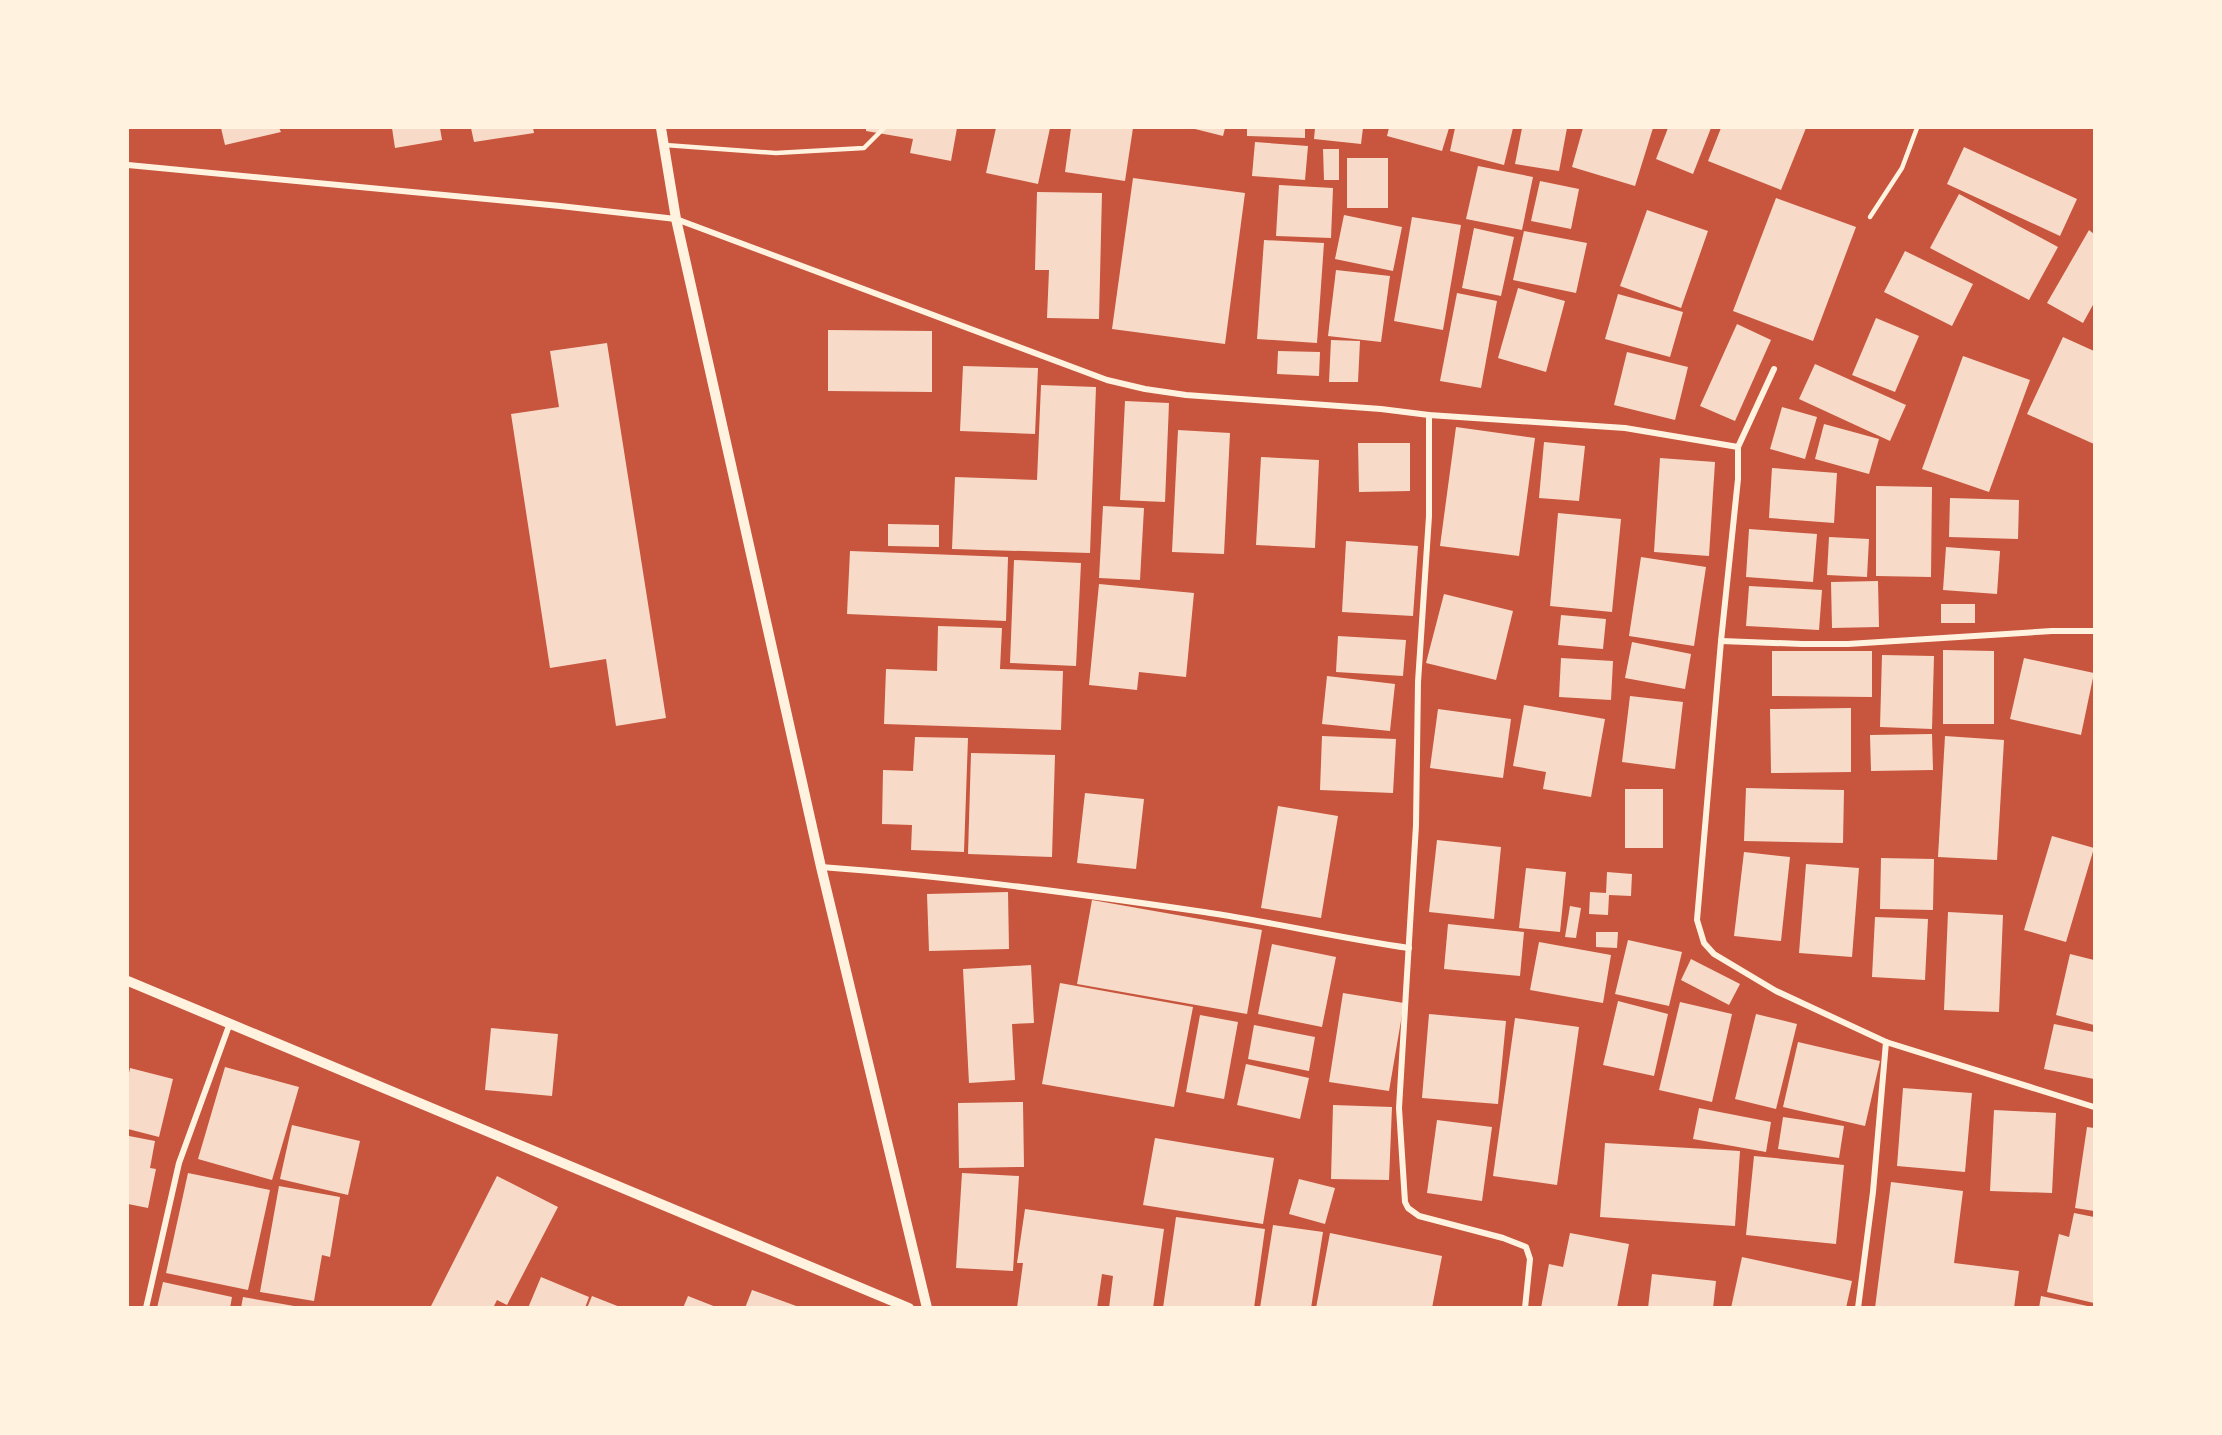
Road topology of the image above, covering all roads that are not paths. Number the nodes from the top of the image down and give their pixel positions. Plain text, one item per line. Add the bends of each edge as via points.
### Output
1 (661, 128) edge
2 (884, 128) edge
3 (1917, 128) edge
4 (665, 145) junction
5 (128, 165) edge
6 (1870, 217) dead end
7 (676, 219) junction
8 (1774, 369) dead end
9 (1429, 415) junction
10 (1738, 447) junction
11 (2094, 632) edge
12 (1720, 641) junction
13 (821, 867) junction
14 (1408, 948) junction
15 (128, 981) edge
16 (230, 1022) junction
17 (1886, 1042) junction
18 (2094, 1107) edge
19 (146, 1308) edge
20 (909, 1308) edge
21 (927, 1308) edge
22 (1525, 1308) edge
23 (1858, 1308) edge

1 - 4 street
2 - 4 lane via 864,148 776,153
3 - 6 lane via 1902,168
4 - 7 street
5 - 7 street
7 - 9 street via 1107,380 1186,395
7 - 13 street
8 - 10 street
9 - 10 street via 1625,428
9 - 14 street via 1429,516
10 - 12 street
11 - 12 street via 2052,631 1848,644
12 - 17 street via 1697,920 1704,943 1714,954 1776,991
13 - 14 street via 901,873 1199,911
13 - 21 street
14 - 22 street via 1399,1108 1405,1202 1419,1216 1520,1243 1526,1248 1530,1259
15 - 16 street
16 - 19 street via 179,1163
16 - 20 street
17 - 18 street
17 - 23 street

